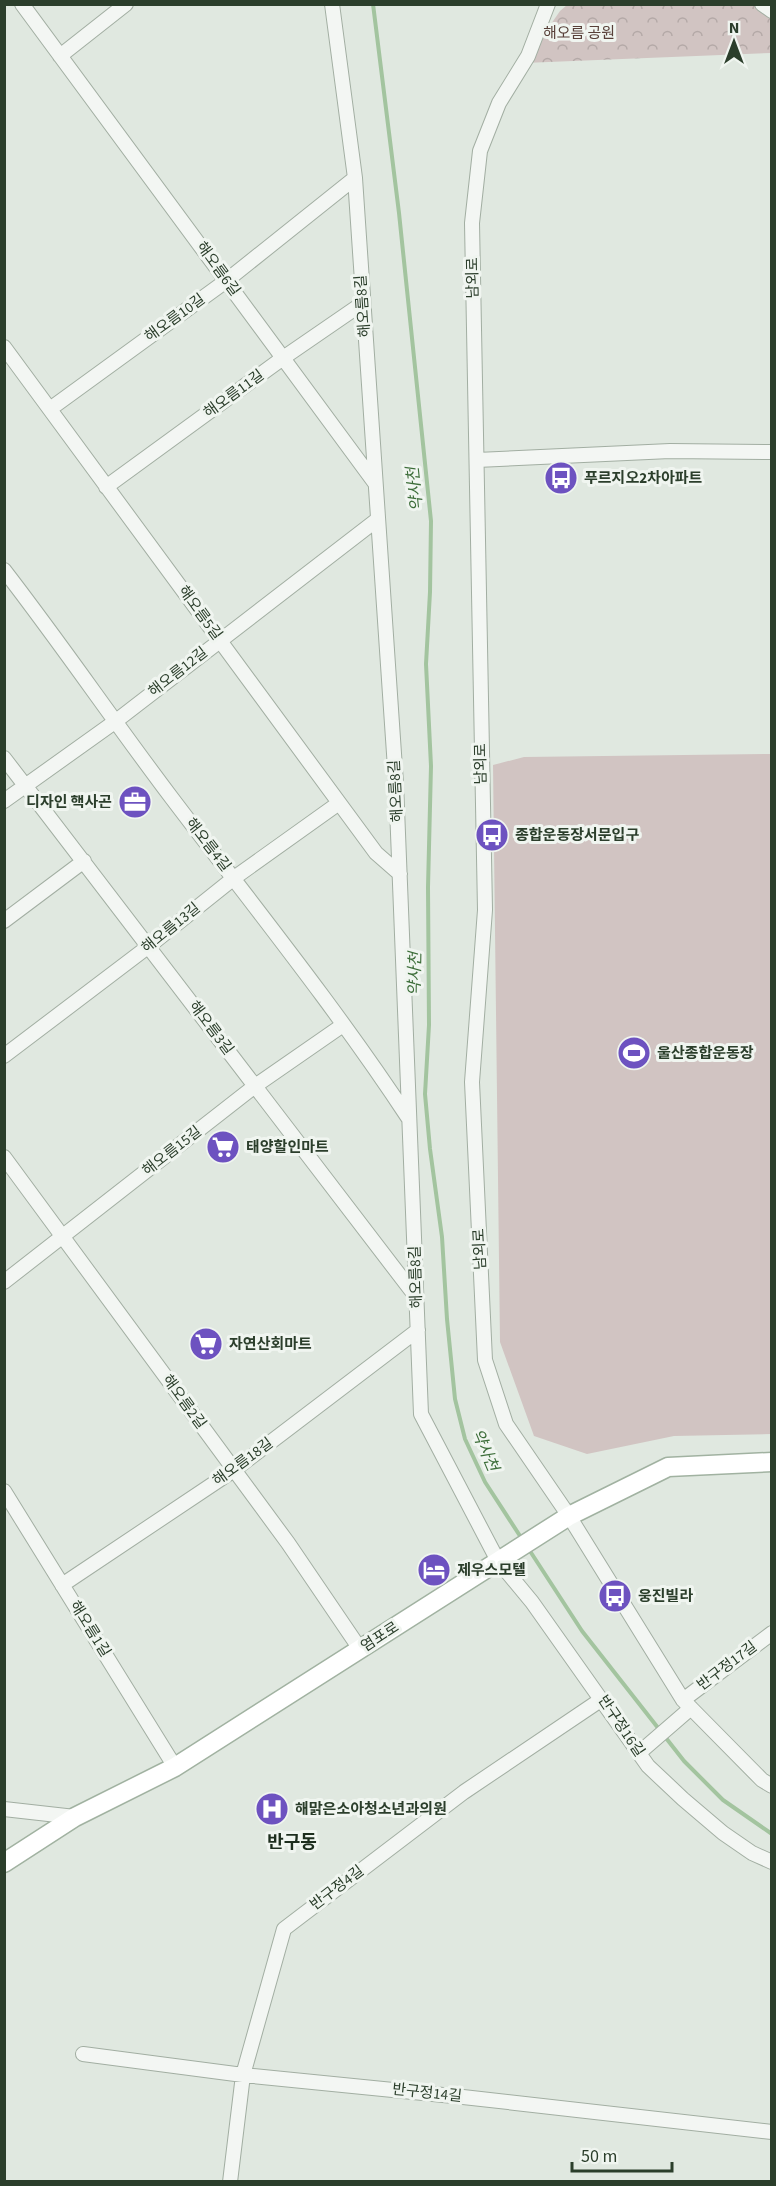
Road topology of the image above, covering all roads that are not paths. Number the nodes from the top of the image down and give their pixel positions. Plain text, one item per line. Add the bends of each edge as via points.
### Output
1 (22, 4) edge
2 (126, 4) edge
3 (332, 4) edge
4 (548, 4) edge
5 (762, 4) edge
6 (771, 11) edge
7 (60, 56) junction
8 (355, 178) junction
9 (226, 280) junction
10 (363, 303) junction
11 (4, 347) edge
12 (283, 358) junction
13 (50, 409) junction
14 (771, 452) edge
15 (477, 460) junction
16 (375, 483) junction
17 (106, 487) junction
18 (378, 519) junction
19 (4, 570) edge
20 (220, 640) junction
21 (116, 721) junction
22 (4, 758) edge
23 (27, 786) junction
24 (4, 801) edge
25 (339, 803) junction
26 (84, 861) junction
27 (400, 874) junction
28 (234, 878) junction
29 (4, 921) edge
30 (149, 946) junction
31 (344, 1025) junction
32 (4, 1056) edge
33 (255, 1086) junction
34 (410, 1121) junction
35 (4, 1157) edge
36 (63, 1237) junction
37 (4, 1282) edge
38 (417, 1298) junction
39 (418, 1330) junction
40 (771, 1462) edge
41 (234, 1470) junction
42 (4, 1491) edge
43 (569, 1516) junction
44 (498, 1561) junction
45 (62, 1585) junction
46 (771, 1633) edge
47 (360, 1649) junction
48 (602, 1699) junction
49 (687, 1704) junction
50 (639, 1753) junction
51 (175, 1767) junction
52 (771, 1786) edge
53 (4, 1809) edge
54 (75, 1817) junction
55 (771, 1862) edge
56 (4, 1863) edge
57 (83, 2054) dead end
58 (243, 2075) junction
59 (771, 2132) edge
60 (230, 2181) edge

1 - 7 street, 해오름6길
2 - 7 street
3 - 8 street, 해오름8길
4 - 15 street, 남외로 via 528,56 499,103 480,151 472,223
5 - 6 street
7 - 9 street, 해오름6길
8 - 9 street, 해오름10길
8 - 10 street, 해오름8길
9 - 12 street, 해오름6길
9 - 13 street, 해오름10길
10 - 12 street, 해오름11길
10 - 16 street, 해오름8길
11 - 13 street, 해오름5길
12 - 16 street, 해오름6길
12 - 17 street, 해오름11길
13 - 17 street, 해오름5길
14 - 15 street via 669,451
15 - 43 street, 남외로 via 485,910 472,1082 485,1360 506,1424
16 - 18 street, 해오름8길
17 - 20 street, 해오름5길
18 - 20 street, 해오름12길
18 - 27 street, 해오름8길
19 - 21 street, 해오름4길
20 - 21 street, 해오름12길
20 - 25 street, 해오름5길
21 - 23 street, 해오름12길
21 - 28 street, 해오름4길
22 - 23 street, 해오름3길
23 - 24 street, 해오름12길
23 - 26 street, 해오름3길
25 - 27 street, 해오름5길 via 376,853
25 - 28 street, 해오름13길
26 - 29 street
26 - 30 street, 해오름3길
27 - 34 street, 해오름8길
28 - 30 street, 해오름13길
28 - 31 street, 해오름4길
30 - 32 street, 해오름13길
30 - 33 street, 해오름3길
31 - 33 street, 해오름15길
31 - 34 street, 해오름4길
33 - 36 street, 해오름15길
33 - 38 street, 해오름3길
34 - 38 street, 해오름8길
35 - 36 street, 해오름2길
36 - 37 street, 해오름15길
36 - 41 street, 해오름2길
38 - 39 street, 해오름8길
39 - 41 street, 해오름18길
39 - 44 street, 해오름8길 via 421,1414
40 - 43 main road, 염포로 via 668,1467
41 - 45 street, 해오름18길
41 - 47 street, 해오름2길
42 - 45 street, 해오름1길
43 - 44 main road, 염포로
43 - 49 street
44 - 47 main road, 염포로
44 - 48 street, 반구정16길
45 - 51 street, 해오름1길
46 - 49 street, 반구정17길
47 - 51 main road, 염포로
48 - 50 street, 반구정16길
48 - 58 street, 반구정4길 via 464,1792 284,1929
49 - 50 street, 반구정17길
49 - 52 street
50 - 55 street, 반구정16길 via 648,1766 715,1826
51 - 54 main road, 염포로
53 - 54 street
54 - 56 main road, 염포로
57 - 58 street, 반구정14길
58 - 59 street, 반구정14길
58 - 60 street, 반구정4길

